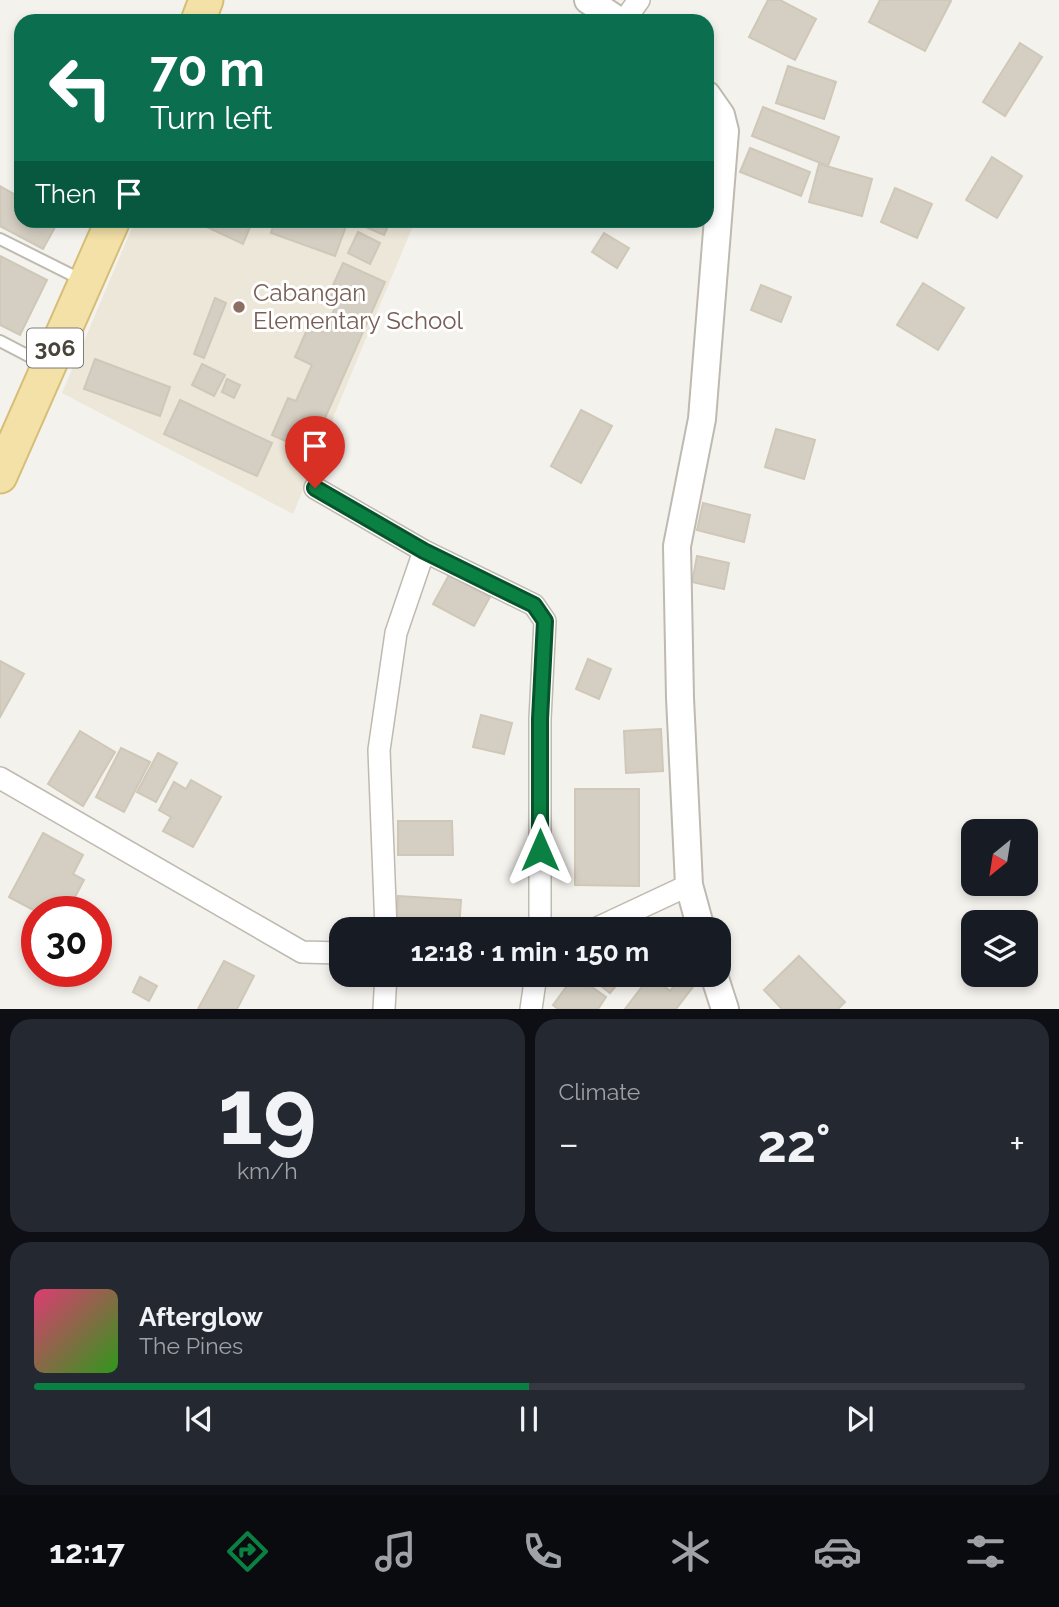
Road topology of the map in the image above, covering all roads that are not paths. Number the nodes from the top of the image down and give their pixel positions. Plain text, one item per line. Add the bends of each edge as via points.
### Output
1 (588, 0) edge
2 (639, 0) edge
3 (611, 14) edge
4 (628, 14) edge
5 (714, 104) edge
6 (110, 228) edge
7 (0, 239) edge
8 (86, 282) junction
9 (0, 341) edge
10 (47, 365) junction
11 (0, 476) edge
12 (315, 488) dead end
13 (424, 551) junction
14 (0, 778) edge
15 (689, 885) junction
16 (386, 917) edge
17 (540, 917) edge
18 (621, 917) edge
19 (698, 917) edge
20 (329, 953) edge
21 (385, 987) edge
22 (534, 987) edge
23 (717, 987) edge
24 (384, 1009) edge
25 (531, 1009) edge
26 (725, 1009) edge

1 - 3 street
2 - 4 street
5 - 15 street via 725,131 702,419 677,546
6 - 8 main road, 306
7 - 8 lane
8 - 10 main road, 306
9 - 10 lane
10 - 11 main road, 306
12 - 13 street
13 - 16 street via 396,633 379,750
13 - 17 street via 534,605 545,621
14 - 20 street via 302,952
15 - 18 street
15 - 19 street
21 - 24 street
22 - 25 street
23 - 26 street

